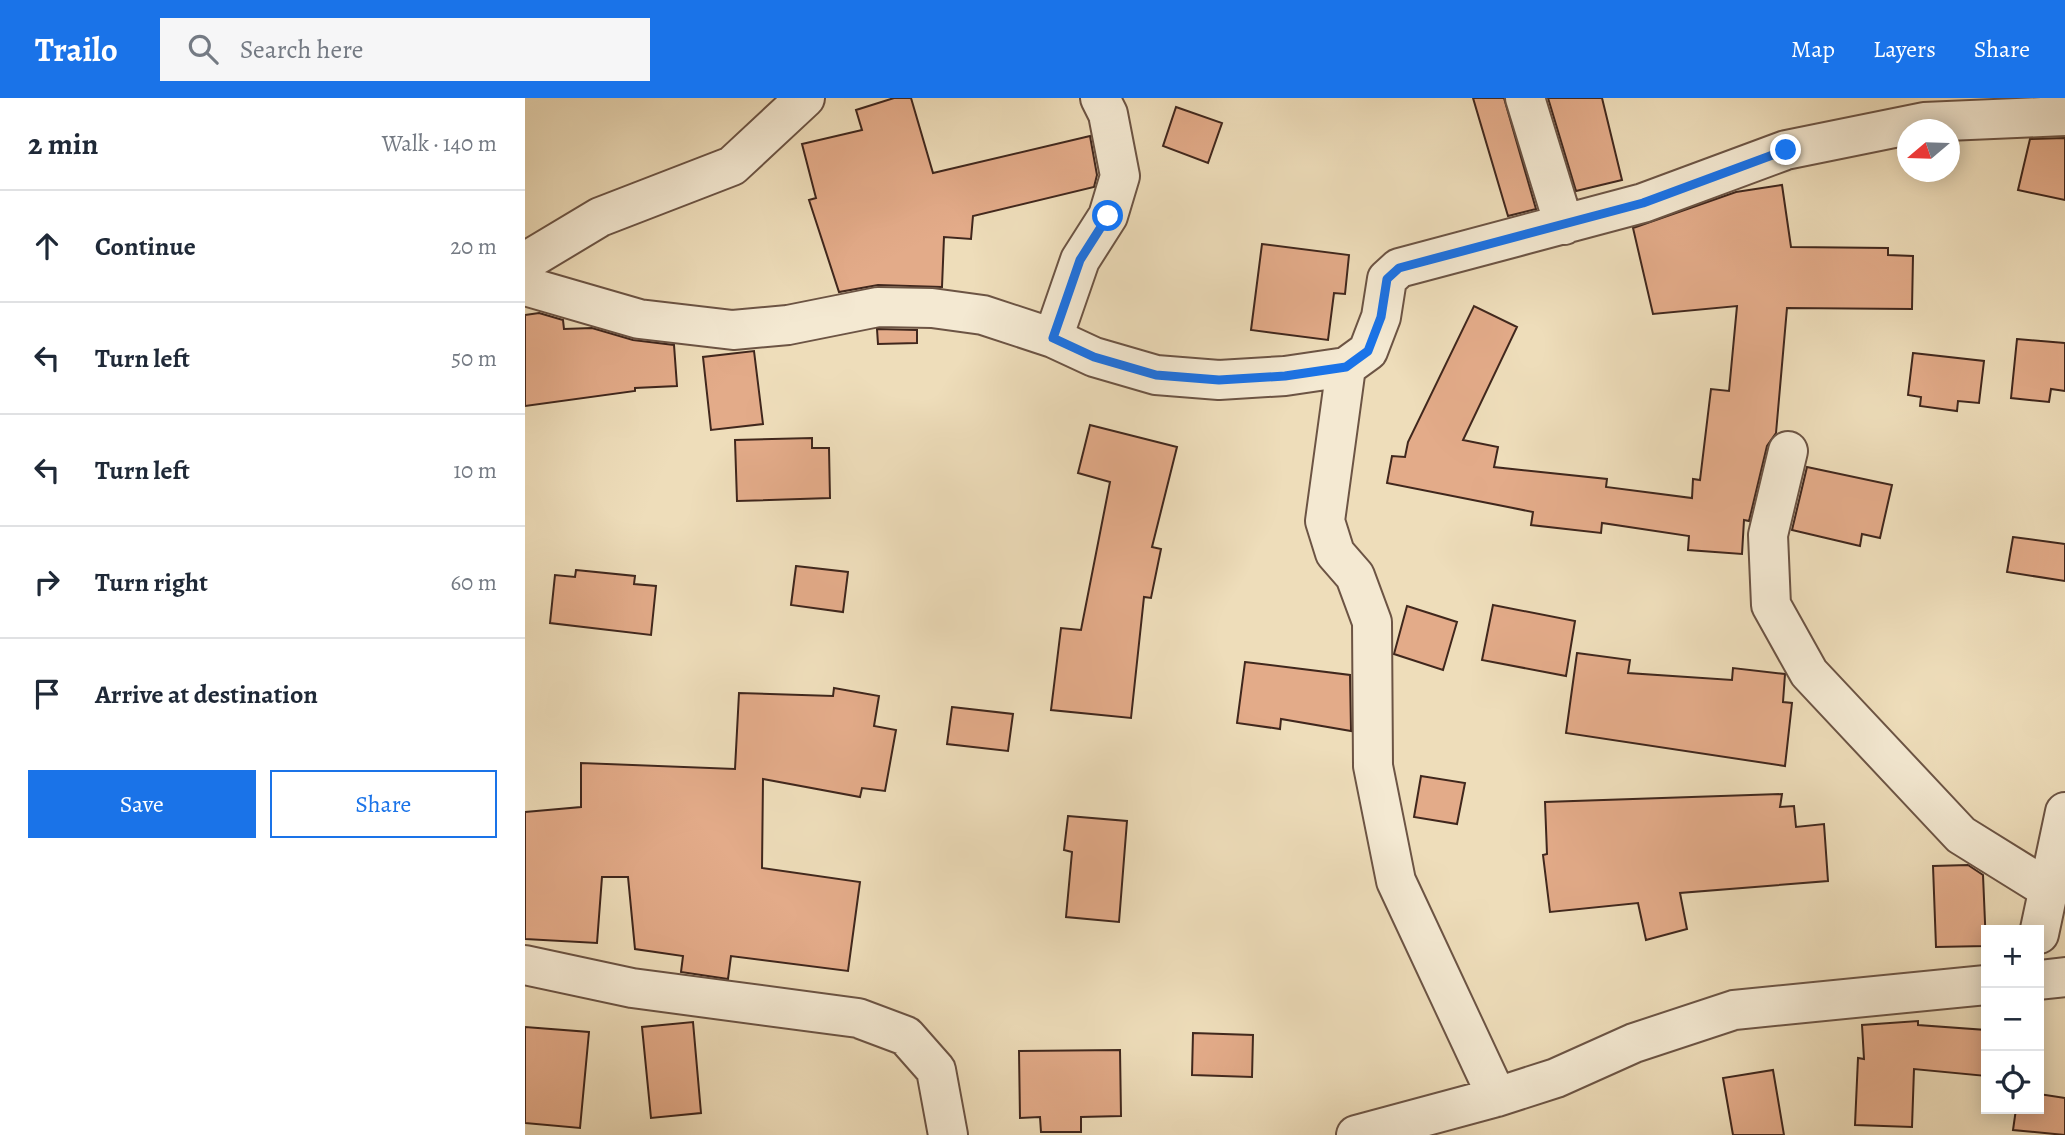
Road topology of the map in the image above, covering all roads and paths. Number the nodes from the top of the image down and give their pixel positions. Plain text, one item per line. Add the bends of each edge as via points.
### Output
1 (805, 98) edge
2 (1100, 98) edge
3 (1525, 98) edge
4 (2065, 116) edge
5 (1564, 225) junction
6 (525, 262) edge
7 (525, 286) edge
8 (1053, 338) junction
9 (1346, 367) junction
10 (1789, 451) dead end
11 (2065, 812) edge
12 (2048, 889) junction
13 (2041, 925) edge
14 (525, 965) edge
15 (2065, 977) edge
16 (2044, 979) edge
17 (1981, 985) edge
18 (1497, 1097) junction
19 (948, 1135) edge
20 (1356, 1135) edge

1 - 6 street via 732,166 600,216
2 - 8 street via 1108,114 1120,176 1108,216 1080,260
3 - 5 street
4 - 5 street via 1924,122 1786,150 1643,203
5 - 9 street via 1399,268 1387,279 1381,317 1368,351
7 - 8 street via 639,319 733,330 878,307 932,308 983,314
8 - 9 street via 1094,357 1156,375 1219,380
9 - 18 street via 1325,521 1335,553 1355,576 1372,622 1374,766 1396,881
10 - 12 street via 1768,535 1771,605 1809,673 1961,835
11 - 12 street
12 - 13 street
14 - 19 street via 632,988 858,1018 906,1035 936,1070
15 - 16 street
17 - 18 street via 1734,1010
18 - 20 street

